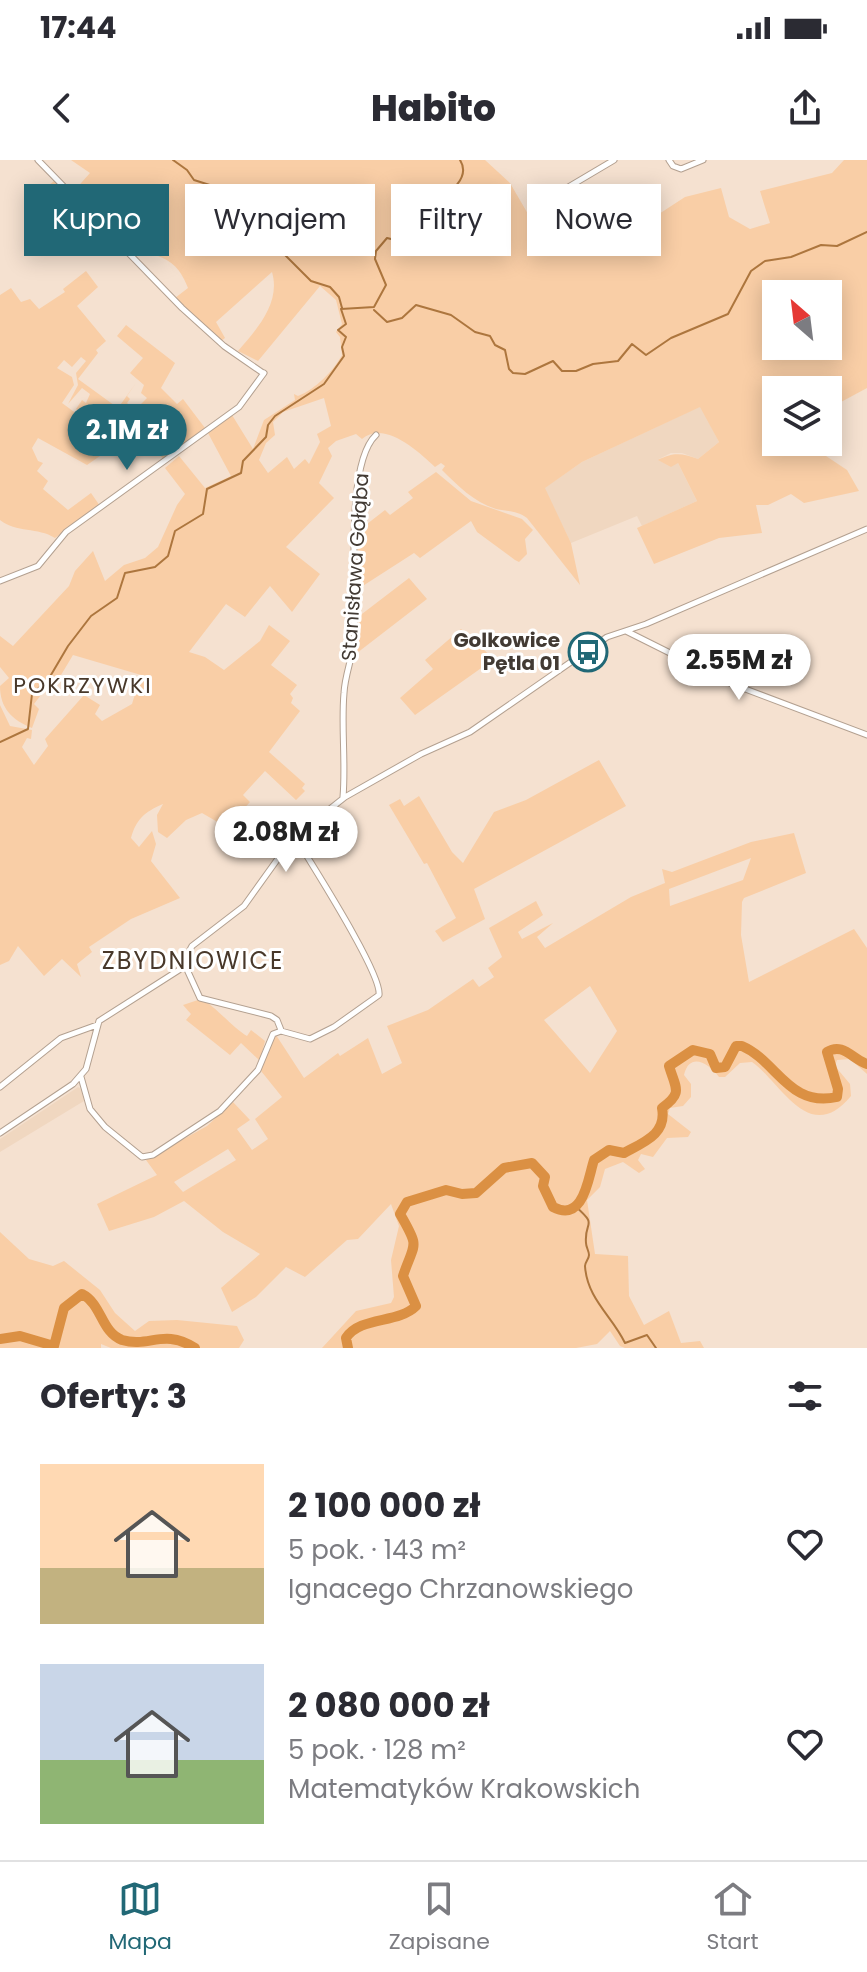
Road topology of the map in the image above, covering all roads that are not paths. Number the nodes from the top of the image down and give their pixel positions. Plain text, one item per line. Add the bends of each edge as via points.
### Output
1 (38, 160) edge
2 (614, 160) edge
3 (669, 160) edge
4 (703, 160) edge
5 (574, 184) edge
6 (376, 435) dead end
7 (867, 529) edge
8 (0, 581) edge
9 (625, 631) junction
10 (867, 735) edge
11 (343, 798) junction
12 (292, 839) junction
13 (184, 963) junction
14 (97, 1025) junction
15 (281, 1031) junction
16 (80, 1076) junction
17 (0, 1087) edge
18 (0, 1133) edge

1 - 8 street via 182,308 265,374 239,407 66,532 38,566
2 - 5 street
3 - 4 street via 681,169
6 - 11 street, Stanisława Gołąba via 362,462 354,533 355,612 343,698
7 - 9 street
9 - 10 street via 732,684
9 - 11 street via 588,648 470,732
11 - 12 street
12 - 13 street via 244,906 192,946
12 - 15 street via 369,959 380,989 379,995 310,1039
13 - 14 street
13 - 15 street via 200,998 271,1016
14 - 16 street
14 - 17 street via 61,1038
15 - 16 street via 269,1038 258,1070 220,1111 144,1157 90,1109
16 - 18 street

